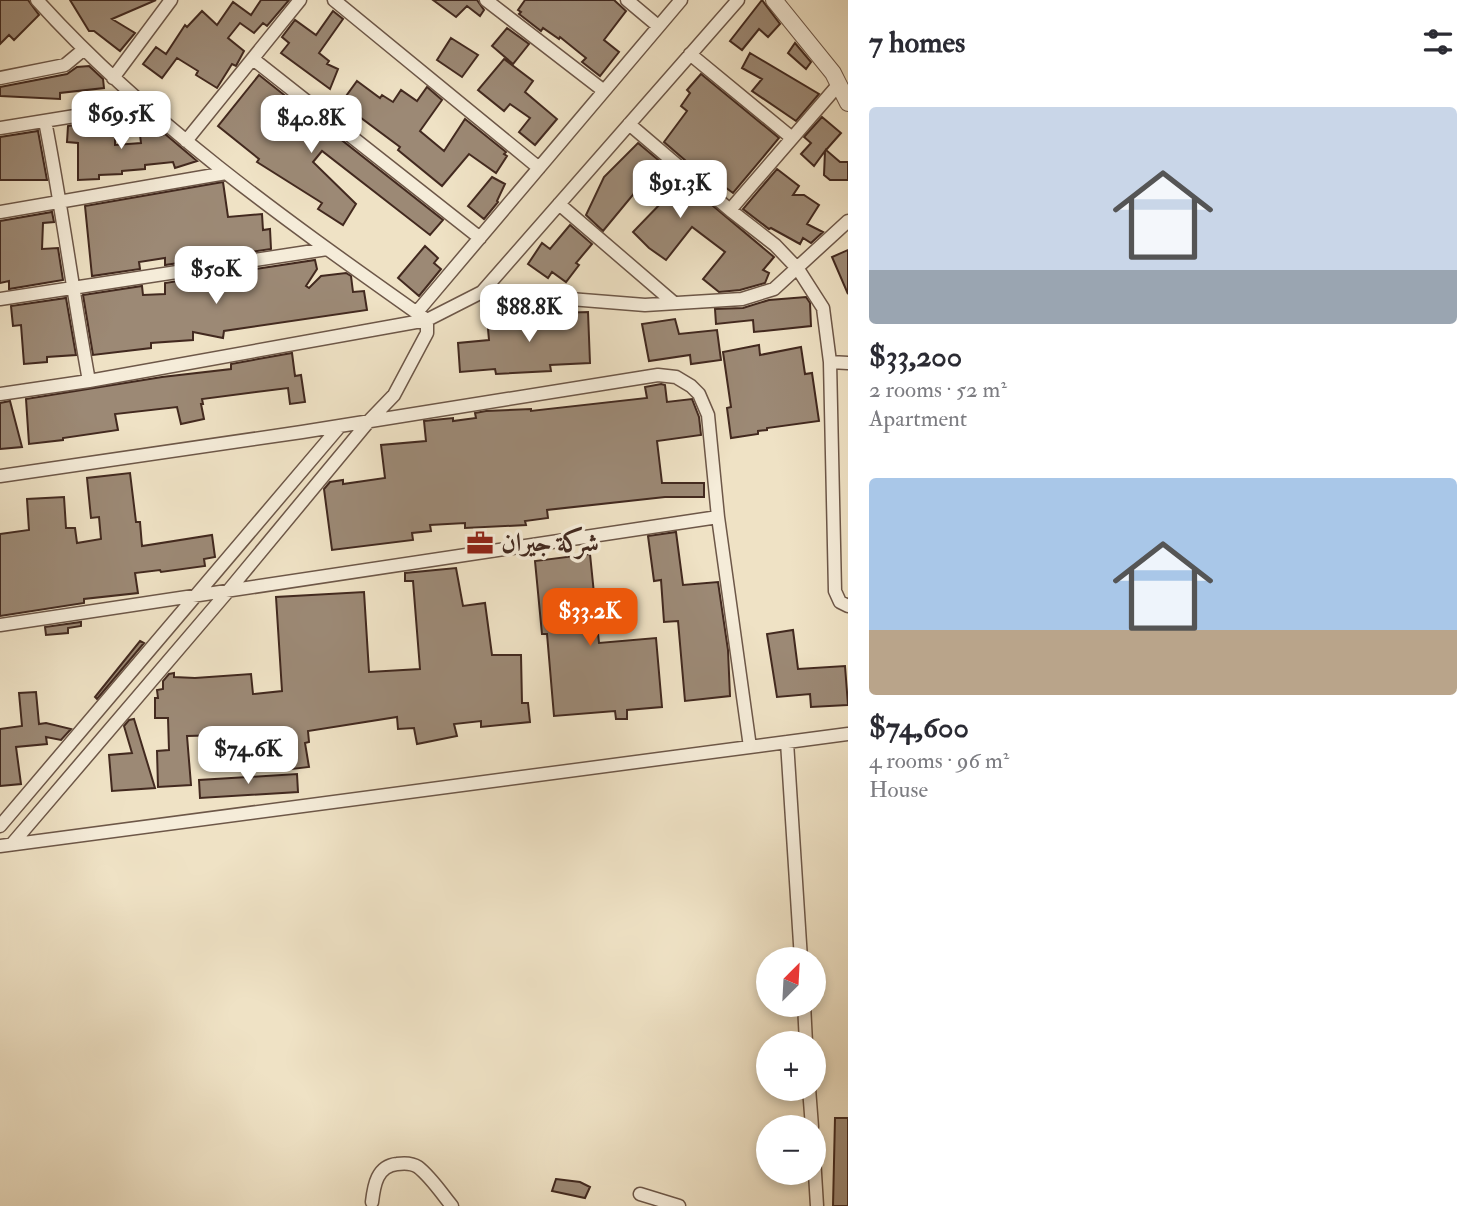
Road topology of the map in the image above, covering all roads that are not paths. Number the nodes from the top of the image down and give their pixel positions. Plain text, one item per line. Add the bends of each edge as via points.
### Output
1 (37, 0) edge
2 (171, 0) edge
3 (300, 0) edge
4 (334, 0) edge
5 (486, 0) edge
6 (627, 0) edge
7 (681, 0) edge
8 (738, 0) edge
9 (774, 0) edge
10 (658, 26) junction
11 (83, 50) junction
12 (690, 54) junction
13 (253, 59) junction
14 (0, 78) edge
15 (113, 78) junction
16 (839, 84) junction
17 (604, 91) junction
18 (848, 103) edge
19 (142, 105) junction
20 (45, 121) junction
21 (629, 124) junction
22 (0, 128) edge
23 (792, 138) junction
24 (186, 141) junction
25 (539, 168) junction
26 (226, 173) junction
27 (61, 201) junction
28 (559, 204) junction
29 (730, 210) junction
30 (0, 212) edge
31 (848, 221) edge
32 (480, 238) junction
33 (327, 248) junction
34 (798, 269) junction
35 (72, 288) junction
36 (482, 292) junction
37 (0, 299) edge
38 (673, 302) junction
39 (422, 316) junction
40 (830, 362) junction
41 (848, 363) edge
42 (89, 381) junction
43 (0, 394) edge
44 (369, 421) junction
45 (340, 426) junction
46 (0, 476) edge
47 (718, 517) junction
48 (218, 571) junction
49 (223, 591) junction
50 (198, 595) junction
51 (848, 606) edge
52 (0, 625) edge
53 (135, 668) junction
54 (142, 691) junction
55 (848, 734) edge
56 (787, 742) junction
57 (750, 747) junction
58 (0, 826) edge
59 (6, 845) edge
60 (800, 947) edge
61 (816, 1185) edge
62 (640, 1194) dead end
63 (372, 1202) dead end
64 (452, 1206) edge
65 (679, 1206) edge
66 (817, 1206) edge

1 - 11 street
2 - 15 street
3 - 13 street
4 - 25 street
5 - 17 street
6 - 10 street
7 - 10 street
8 - 12 street
9 - 16 street
10 - 17 street
11 - 14 street via 65,65
11 - 15 street
12 - 21 street
12 - 23 street
13 - 24 street
13 - 32 street
15 - 19 street
16 - 18 street
16 - 23 street
17 - 25 street
19 - 20 street
19 - 24 street
20 - 22 street
20 - 27 street
21 - 28 street
21 - 29 street
23 - 29 street
24 - 26 street
25 - 32 street
26 - 27 street
26 - 33 street
27 - 30 street
27 - 35 street
28 - 36 street
28 - 38 street
29 - 34 street
31 - 34 street
32 - 39 street
33 - 35 street
33 - 39 street
34 - 38 street via 774,289 742,299
34 - 40 street via 822,308
35 - 37 street
35 - 42 street
36 - 38 street via 645,305
36 - 39 street
39 - 42 street
39 - 44 street via 426,333 394,395
40 - 41 street
40 - 51 street via 835,591
42 - 43 street
44 - 45 street
44 - 47 street via 658,375 676,377 699,394 708,415
44 - 49 street
45 - 46 street
45 - 48 street
47 - 49 street
47 - 57 street
48 - 49 street
48 - 50 street
49 - 50 street
49 - 54 street
50 - 52 street
50 - 53 street
53 - 54 street
53 - 58 street
54 - 59 street
55 - 56 street
56 - 57 street
56 - 60 street
57 - 59 street
61 - 66 street
62 - 65 street
63 - 64 street via 378,1175 389,1165 406,1163 418,1167

